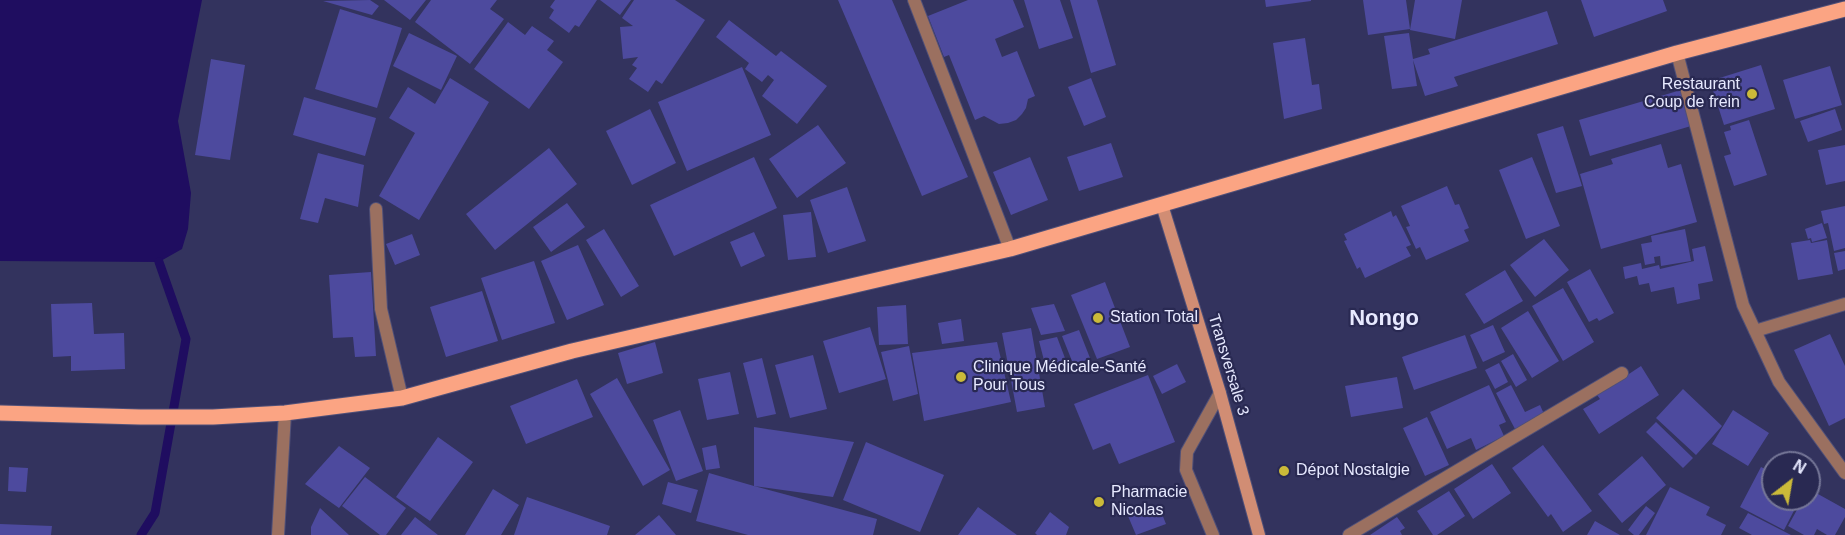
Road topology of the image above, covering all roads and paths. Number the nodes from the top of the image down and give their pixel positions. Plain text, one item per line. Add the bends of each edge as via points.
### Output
1 (914, 0) edge
2 (1845, 9) edge
3 (1677, 53) junction
4 (1162, 205) junction
5 (376, 209) dead end
6 (1010, 249) junction
7 (1845, 303) edge
8 (1755, 331) junction
9 (1622, 373) dead end
10 (1220, 393) junction
11 (402, 398) junction
12 (0, 413) edge
13 (285, 413) junction
14 (1845, 473) edge
15 (278, 535) edge
16 (1213, 535) edge
17 (1259, 535) edge
18 (1349, 535) edge

1 - 6 street
2 - 3 main road
3 - 4 main road
3 - 8 street via 1743,305
4 - 6 main road
4 - 10 main road, Transversale 3
5 - 11 street via 381,309
6 - 11 main road via 572,351
7 - 8 street
8 - 14 street via 1779,382
9 - 18 street
10 - 16 street via 1187,452 1186,470
10 - 17 main road, Transversale 3
11 - 13 main road
12 - 13 main road via 140,417
13 - 15 street

